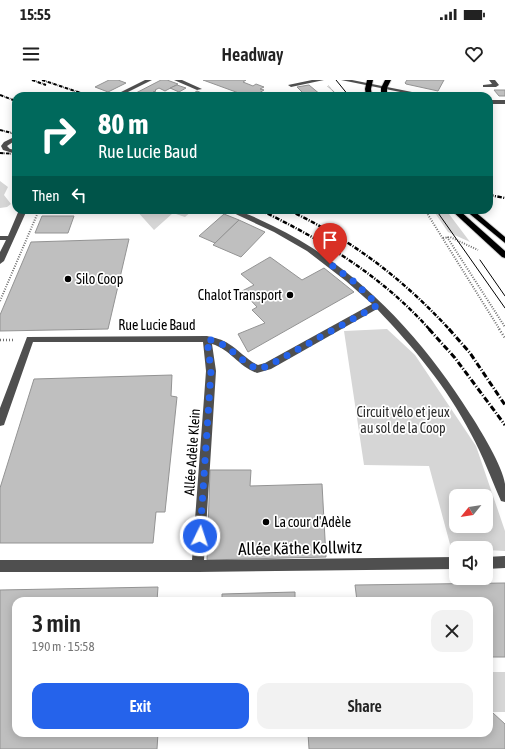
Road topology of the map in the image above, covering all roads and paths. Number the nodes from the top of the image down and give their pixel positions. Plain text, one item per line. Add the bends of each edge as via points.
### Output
1 (149, 80) edge
2 (177, 80) edge
3 (321, 80) edge
4 (344, 80) edge
5 (362, 80) edge
6 (492, 80) edge
7 (370, 82) edge
8 (386, 84) edge
9 (292, 85) dead end
10 (328, 86) dead end
11 (485, 86) dead end
12 (200, 88) dead end
13 (124, 92) edge
14 (334, 92) edge
15 (369, 92) edge
16 (419, 92) edge
17 (493, 102) edge
18 (505, 102) edge
19 (0, 140) edge
20 (12, 140) edge
21 (8, 142) junction
22 (12, 152) edge
23 (21, 214) edge
24 (37, 214) edge
25 (241, 214) edge
26 (428, 214) edge
27 (459, 214) edge
28 (474, 214) edge
29 (447, 237) junction
30 (0, 238) edge
31 (11, 238) junction
32 (443, 238) junction
33 (505, 241) edge
34 (480, 251) dead end
35 (505, 256) edge
36 (0, 261) edge
37 (0, 302) edge
38 (378, 305) junction
39 (505, 327) edge
40 (505, 338) edge
41 (207, 339) junction
42 (0, 422) edge
43 (505, 497) edge
44 (505, 562) edge
45 (449, 563) edge
46 (493, 563) edge
47 (0, 566) edge
48 (198, 566) junction

1 - 13 street
2 - 12 street
3 - 9 street
4 - 7 street
5 - 7 street
6 - 11 street via 496,85
7 - 8 street
7 - 15 main road
8 - 16 street
10 - 14 path
17 - 18 street
19 - 21 street
20 - 21 street
21 - 22 street via 4,146 5,149
23 - 31 street
24 - 37 path
25 - 38 street via 270,227 318,255 352,280
26 - 32 path
27 - 35 main road
28 - 33 main road
29 - 32 path
29 - 34 path
29 - 39 path
30 - 31 street
31 - 36 street
32 - 40 path
38 - 41 street, Rue Lucie Baud via 268,366 257,369 227,347
38 - 43 street via 424,354 462,409 496,472
41 - 42 street, Rue Lucie Baud via 30,340
41 - 48 street, Allée Adèle Klein via 211,371
44 - 46 street
45 - 48 street, Allée Käthe Kollwitz
47 - 48 street, Allée Käthe Kollwitz

